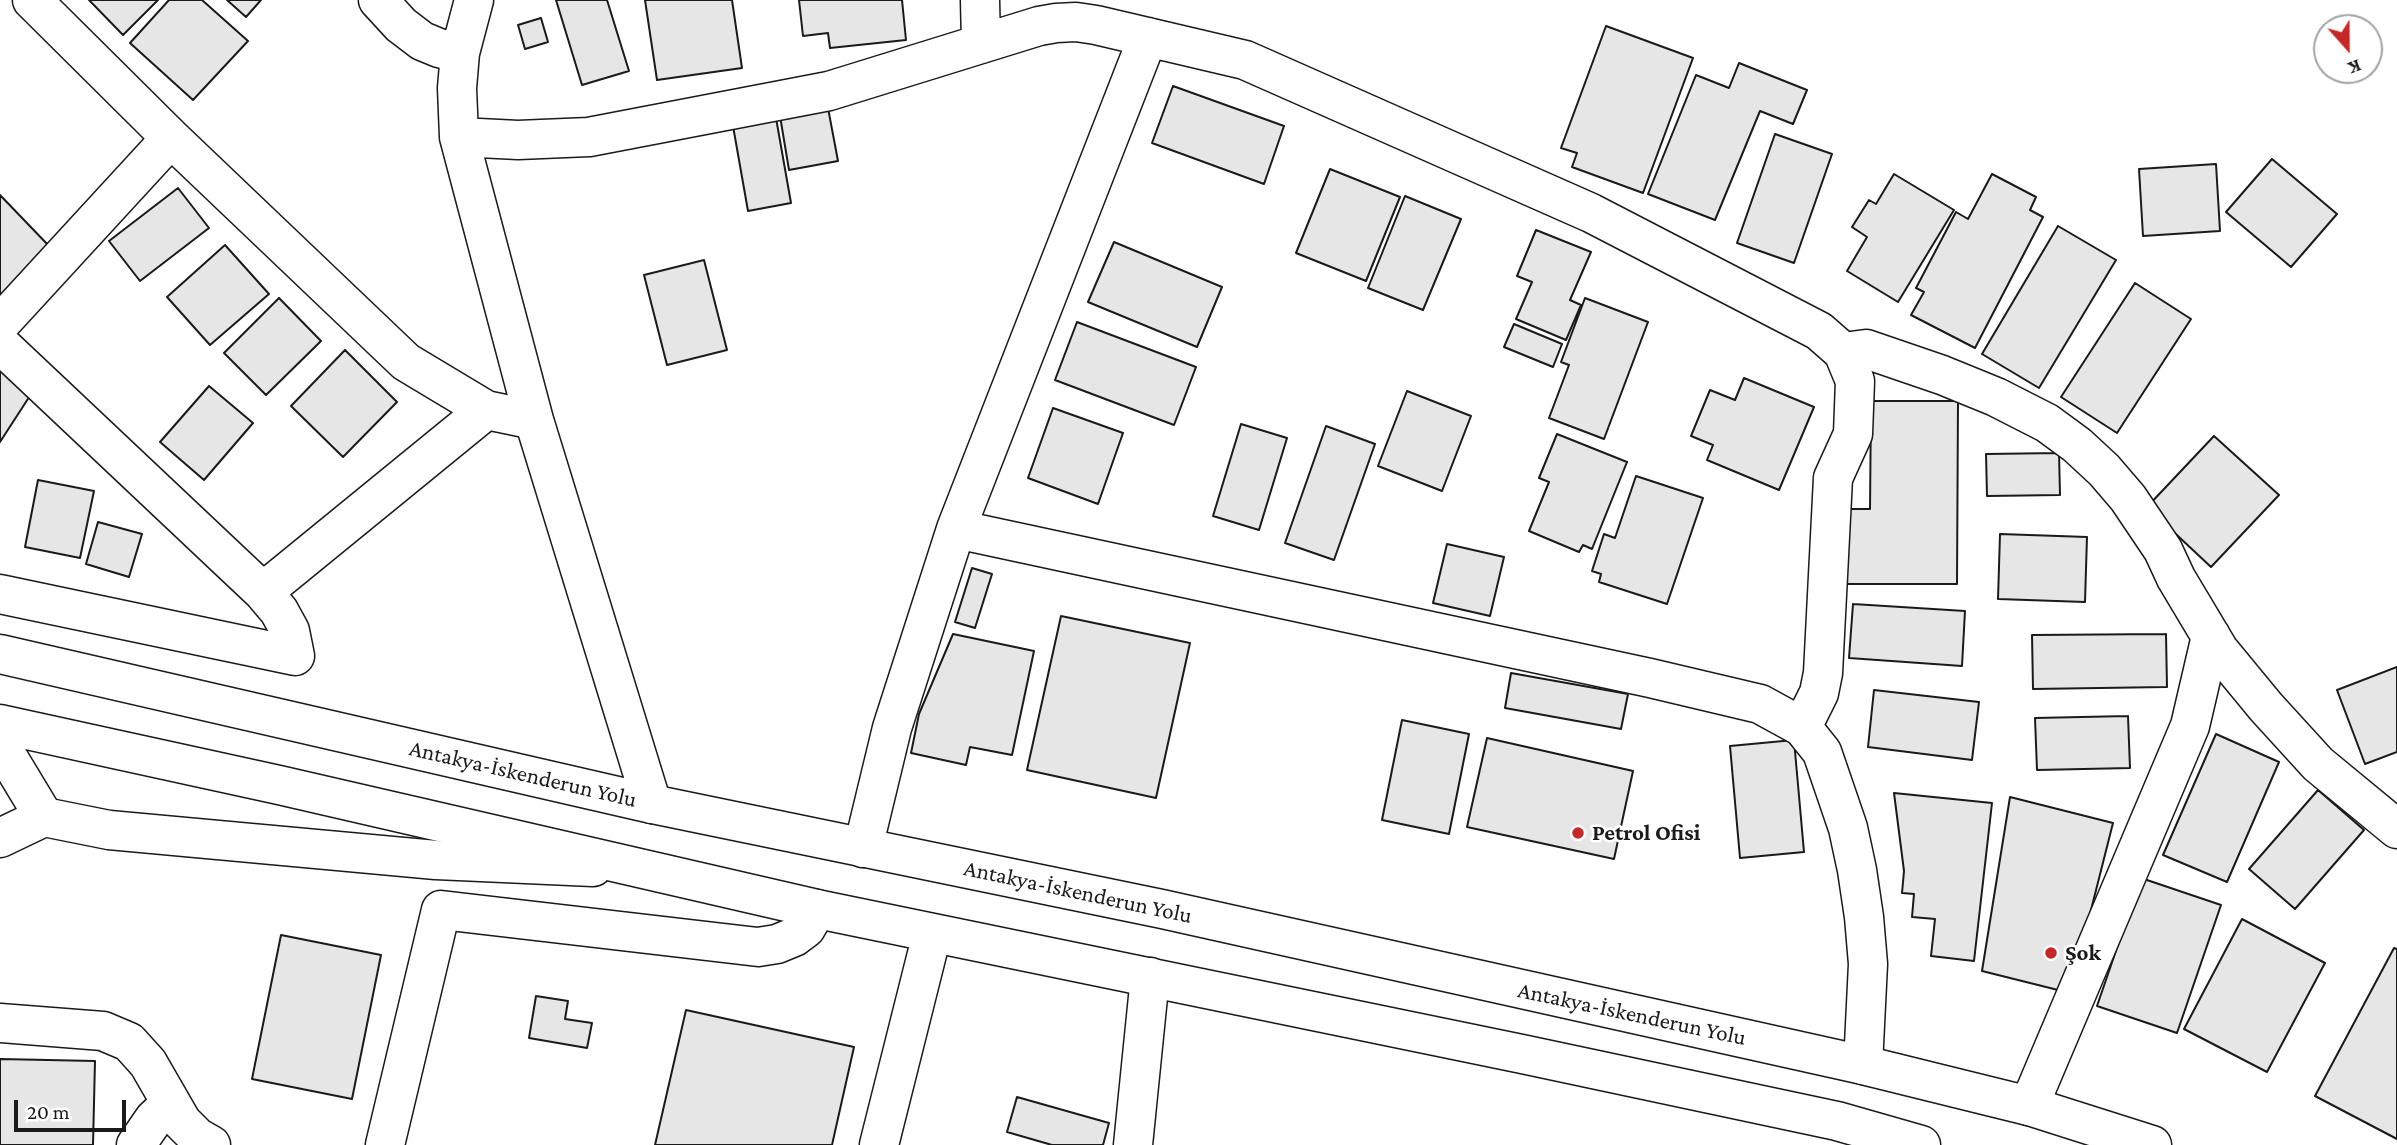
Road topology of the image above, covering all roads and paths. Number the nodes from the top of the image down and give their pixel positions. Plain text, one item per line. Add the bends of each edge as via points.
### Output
1 (32, 0) edge
2 (378, 0) edge
3 (474, 0) edge
4 (980, 0) edge
5 (1148, 37) junction
6 (981, 44) junction
7 (460, 53) junction
8 (459, 136) junction
9 (171, 138) junction
10 (0, 324) edge
11 (0, 344) edge
12 (1843, 352) junction
13 (486, 410) junction
14 (534, 420) junction
15 (956, 528) junction
16 (263, 592) junction
17 (0, 594) edge
18 (2211, 636) junction
19 (2, 662) edge
20 (0, 724) edge
21 (1802, 727) junction
22 (0, 744) edge
23 (652, 804) junction
24 (44, 817) junction
25 (2397, 830) edge
26 (0, 838) edge
27 (863, 848) junction
28 (642, 870) junction
29 (817, 909) junction
30 (932, 934) junction
31 (1150, 977) junction
32 (0, 1023) edge
33 (1863, 1065) junction
34 (170, 1104) junction
35 (2029, 1106) junction
36 (1835, 1133) edge
37 (136, 1145) edge
38 (211, 1145) edge
39 (385, 1145) edge
40 (879, 1145) edge
41 (1133, 1145) edge
42 (1921, 1145) edge
43 (2152, 1145) edge

1 - 9 main road
2 - 7 main road via 422,41
3 - 7 main road
4 - 6 main road
5 - 6 main road via 1076,22 1039,26
5 - 12 main road via 1245,60 1591,213 1819,331
5 - 15 main road
6 - 8 main road via 829,91 589,137 518,140
7 - 8 main road
8 - 14 main road
9 - 10 main road
9 - 13 main road via 406,362
11 - 16 main road
12 - 18 main road via 1866,349 1942,375 2048,423 2077,445 2104,470 2146,523
12 - 21 main road via 1856,381 1853,434 1833,478 1823,673 1819,693
13 - 14 main road
13 - 16 main road
14 - 23 main road
15 - 21 main road via 1650,678 1760,704
15 - 27 main road via 892,728
16 - 17 main road via 290,631 295,656
18 - 25 main road via 2318,764
18 - 35 main road via 2190,726
19 - 23 main road, Antakya-İskenderun Yolu
20 - 28 main road
21 - 33 main road via 1822,752 1857,870 1868,964
22 - 24 main road
23 - 27 main road, Antakya-İskenderun Yolu
24 - 26 main road
24 - 28 main road via 109,830 436,860
27 - 33 main road, Antakya-İskenderun Yolu via 1162,909
28 - 29 main road
29 - 30 main road
29 - 39 main road via 806,928 794,937 758,947 441,910
30 - 31 main road
30 - 40 main road
31 - 36 main road
31 - 41 main road
32 - 34 main road via 103,1031 129,1042 148,1063
33 - 35 main road, Antakya-İskenderun Yolu
34 - 37 main road
34 - 38 main road via 182,1122
35 - 43 main road, Antakya-İskenderun Yolu
36 - 42 main road

